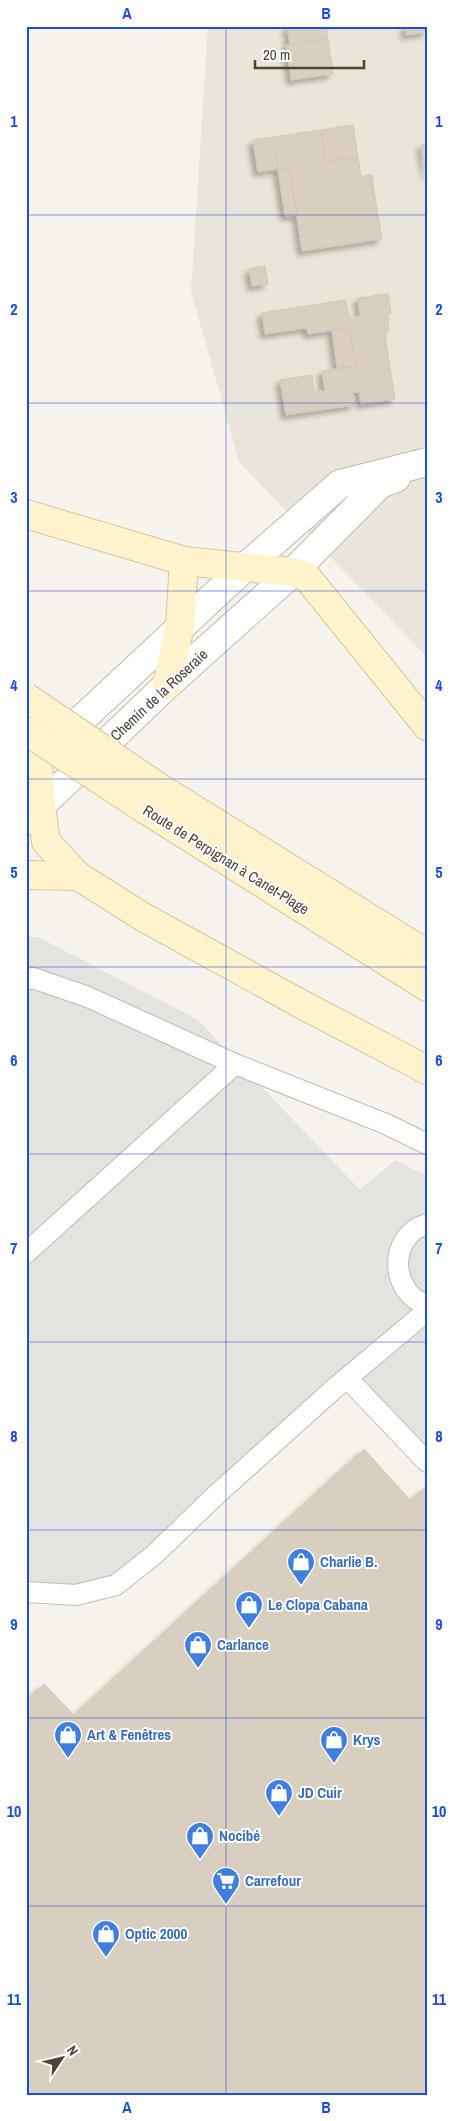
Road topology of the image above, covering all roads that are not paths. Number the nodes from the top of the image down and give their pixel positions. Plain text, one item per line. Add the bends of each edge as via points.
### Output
1 (427, 462) edge
2 (427, 468) edge
3 (26, 514) edge
4 (184, 561) junction
5 (244, 568) junction
6 (293, 572) junction
7 (180, 626) junction
8 (167, 685) junction
9 (26, 697) edge
10 (427, 726) edge
11 (26, 731) edge
12 (32, 766) edge
13 (34, 813) edge
14 (26, 875) edge
15 (78, 876) junction
16 (427, 954) edge
17 (26, 980) edge
18 (427, 987) edge
19 (235, 1064) junction
20 (427, 1070) edge
21 (427, 1144) edge
22 (427, 1224) edge
23 (26, 1253) edge
24 (427, 1305) edge
25 (427, 1310) edge
26 (347, 1378) junction
27 (427, 1462) edge
28 (26, 1592) edge

1 - 5 street via 340,484
2 - 6 street, Chemin de la Roseraie via 380,484
3 - 4 main road
4 - 5 main road
4 - 7 main road
5 - 6 main road
5 - 7 street
6 - 8 street, Chemin de la Roseraie
6 - 10 main road via 306,576
7 - 8 main road
7 - 12 street
8 - 13 street, Chemin de la Roseraie
9 - 16 main road, Route de Perpignan à Canet-Plage, bridge via 160,788
11 - 18 main road, Route de Perpignan à Canet-Plage, bridge
12 - 13 main road
13 - 15 main road via 46,842
14 - 15 main road
15 - 20 main road via 152,922
17 - 19 lane via 32,978 88,997
19 - 21 lane via 386,1124
19 - 23 lane
22 - 24 lane via 409,1235 397,1258 401,1283 409,1294
25 - 26 lane
26 - 27 lane
26 - 28 lane via 155,1554 116,1585 76,1595

